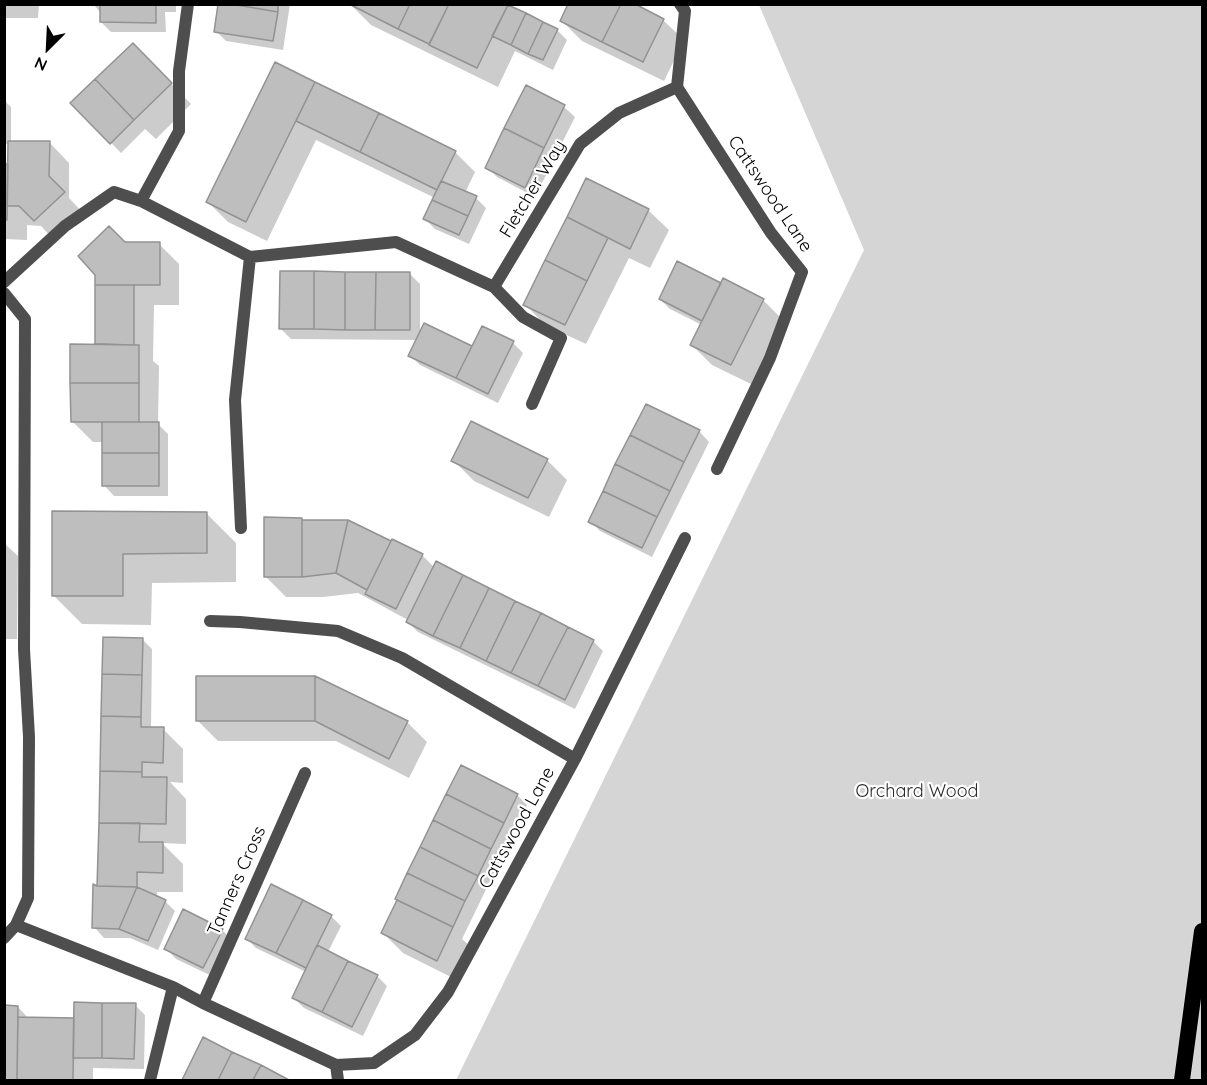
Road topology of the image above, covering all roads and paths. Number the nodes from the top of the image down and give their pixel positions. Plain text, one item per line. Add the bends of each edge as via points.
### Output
1 (188, 4) edge
2 (680, 4) edge
3 (677, 87) junction
4 (141, 201) junction
5 (250, 257) junction
6 (4, 282) edge
7 (494, 287) junction
8 (4, 293) edge
9 (532, 404) dead end
10 (717, 469) dead end
11 (242, 528) dead end
12 (685, 538) dead end
13 (210, 621) dead end
14 (575, 759) junction
15 (304, 773) dead end
16 (16, 925) junction
17 (1203, 931) edge
18 (4, 938) edge
19 (173, 987) junction
20 (202, 1003) junction
21 (336, 1065) junction
22 (150, 1080) edge
23 (338, 1080) edge
24 (1182, 1080) edge

1 - 4 street via 179,71 179,131
2 - 3 street via 685,11
3 - 7 street, Fletcher Way via 619,113 580,144
3 - 10 street, Cattswood Lane via 771,233 802,272 770,358
4 - 5 street
4 - 6 street via 114,192 65,226
5 - 7 street via 396,242
5 - 11 street via 235,400
7 - 9 street via 523,317 561,338
8 - 16 street via 25,319 28,898
12 - 14 street, Cattswood Lane
13 - 14 street via 338,631 402,658
14 - 21 street, Cattswood Lane via 448,992 415,1035 375,1063
15 - 20 street, Tanners Cross
16 - 18 street
16 - 19 street
17 - 24 highway
19 - 20 street
19 - 22 street
20 - 21 street
21 - 23 street

